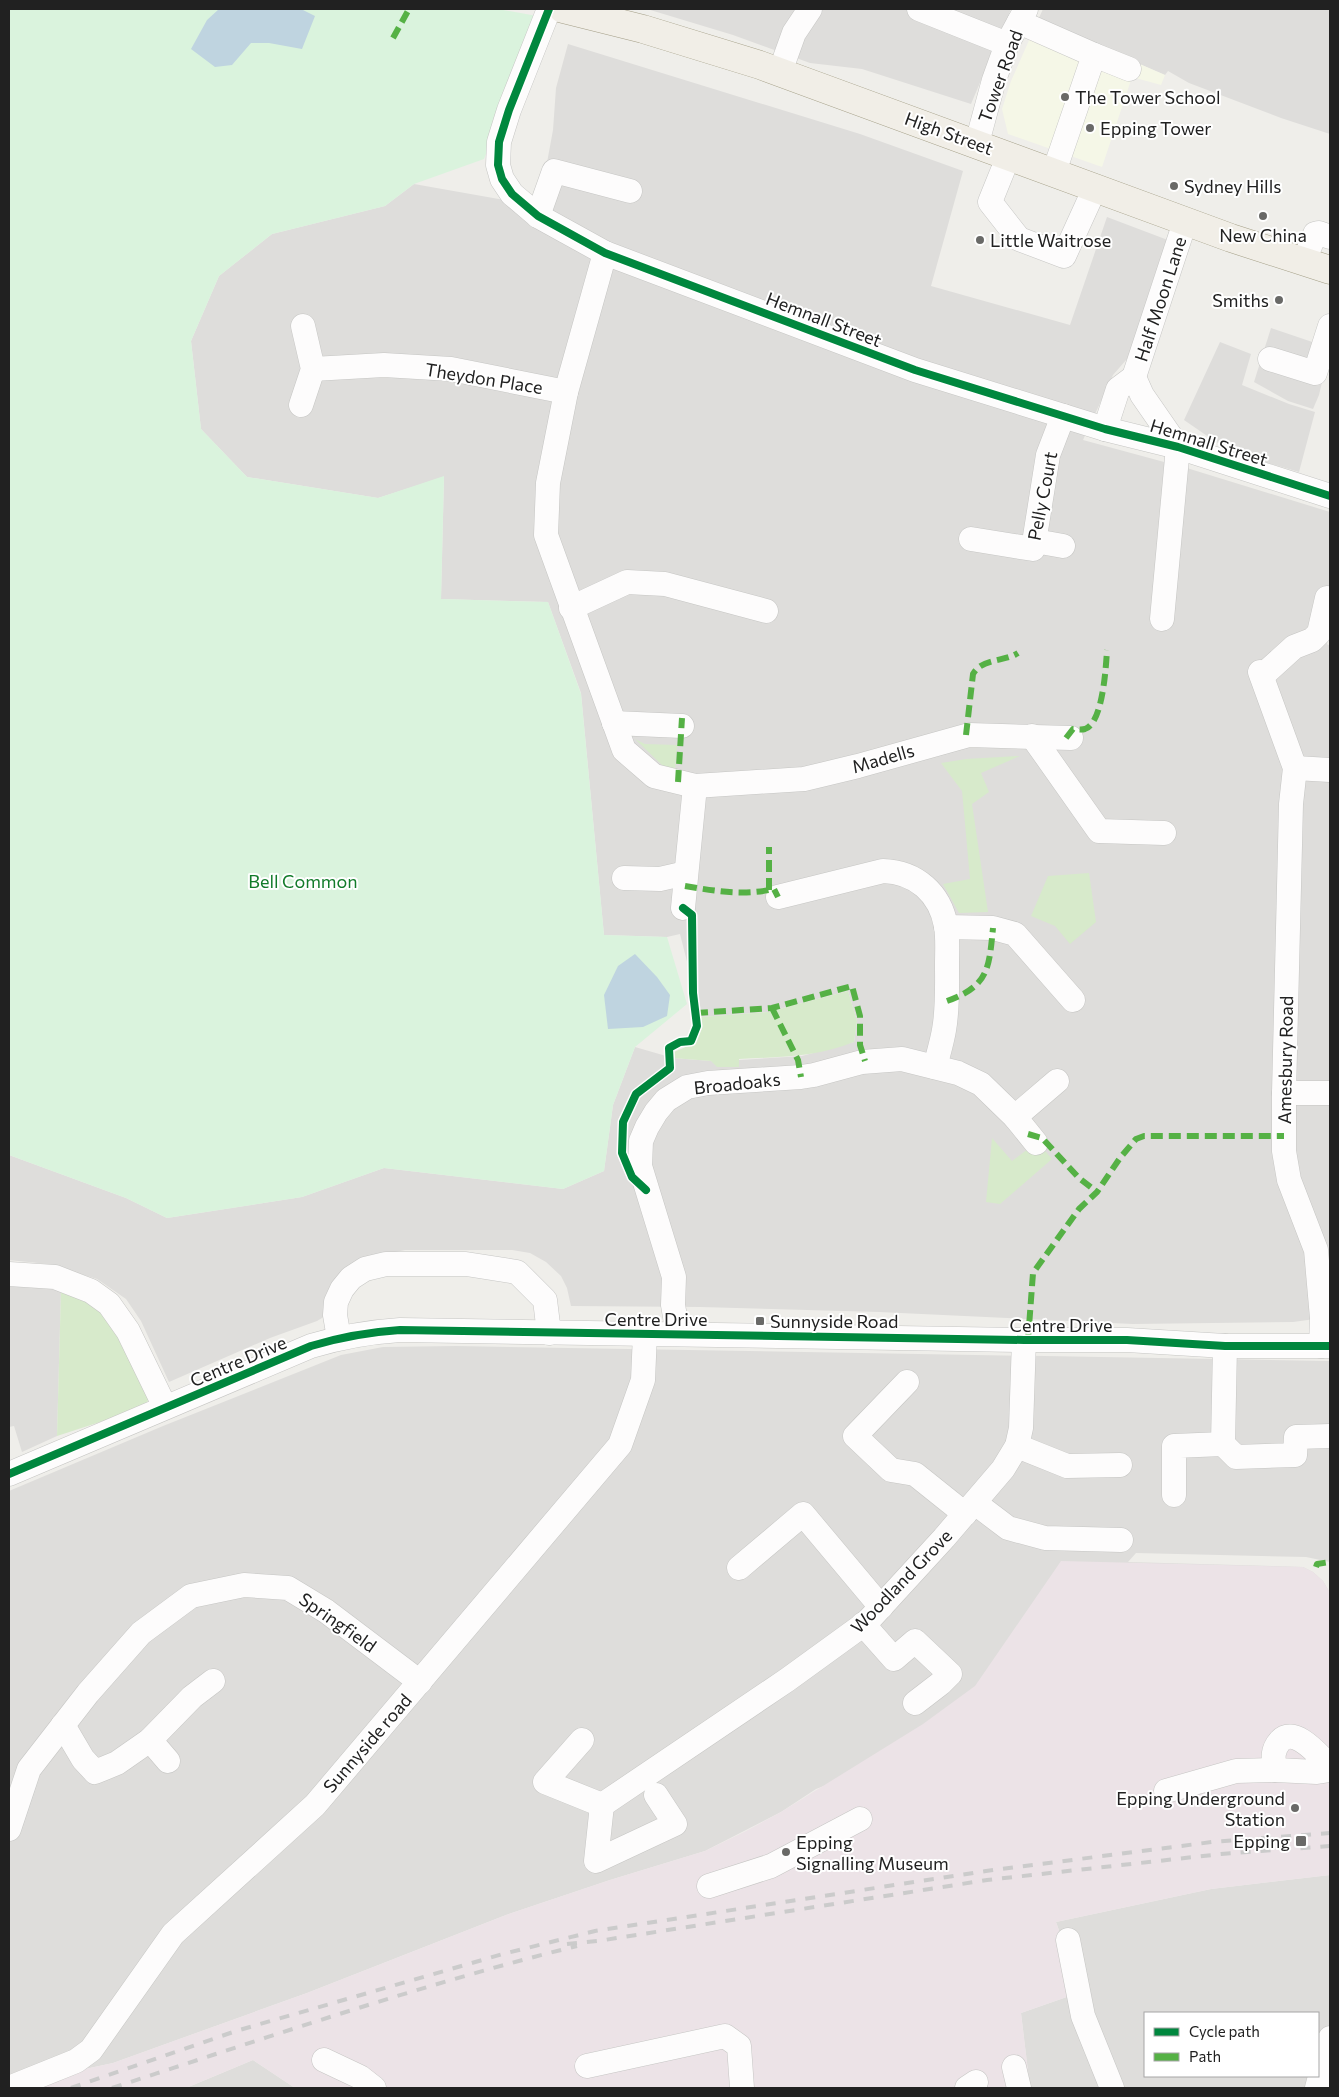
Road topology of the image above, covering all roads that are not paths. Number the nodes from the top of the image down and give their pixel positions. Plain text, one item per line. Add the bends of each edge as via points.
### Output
1 (549, 9) edge
2 (563, 9) edge
3 (810, 9) edge
4 (919, 9) edge
5 (1022, 15) edge
6 (1008, 44) junction
7 (1094, 55) junction
8 (1129, 69) dead end
9 (780, 72) junction
10 (977, 143) junction
11 (1009, 155) junction
12 (1054, 172) junction
13 (1095, 188) junction
14 (630, 191) dead end
15 (538, 216) junction
16 (1185, 222) junction
17 (1330, 237) edge
18 (605, 252) junction
19 (1304, 261) junction
20 (1330, 270) edge
21 (304, 326) dead end
22 (1330, 326) edge
23 (1270, 359) dead end
24 (312, 369) junction
25 (1134, 377) junction
26 (566, 392) junction
27 (301, 405) dead end
28 (1063, 416) junction
29 (1105, 429) junction
30 (1178, 447) junction
31 (1330, 496) edge
32 (971, 539) dead end
33 (1035, 541) junction
34 (1063, 546) dead end
35 (1327, 598) dead end
36 (571, 608) junction
37 (766, 610) dead end
38 (1162, 619) dead end
39 (614, 722) junction
40 (682, 726) dead end
41 (1032, 736) junction
42 (1071, 738) dead end
43 (1295, 768) junction
44 (1330, 770) edge
45 (695, 786) junction
46 (1164, 833) dead end
47 (686, 873) junction
48 (624, 878) dead end
49 (778, 897) dead end
50 (683, 908) dead end
51 (946, 927) junction
52 (1073, 1000) dead end
53 (935, 1067) junction
54 (1057, 1081) dead end
55 (1284, 1093) junction
56 (1330, 1093) edge
57 (1015, 1118) junction
58 (1036, 1143) dead end
59 (9, 1274) edge
60 (549, 1332) junction
61 (644, 1334) junction
62 (678, 1334) junction
63 (339, 1338) junction
64 (1024, 1340) junction
65 (1225, 1346) junction
66 (1326, 1346) edge
67 (907, 1382) dead end
68 (164, 1407) junction
69 (1330, 1436) edge
70 (1224, 1444) junction
71 (1016, 1446) junction
72 (1120, 1465) dead end
73 (9, 1474) edge
74 (1174, 1495) dead end
75 (970, 1509) junction
76 (1121, 1540) dead end
77 (739, 1568) dead end
78 (881, 1607) junction
79 (864, 1624) junction
80 (213, 1681) dead end
81 (420, 1682) junction
82 (915, 1703) dead end
83 (63, 1725) junction
84 (150, 1740) junction
85 (582, 1740) dead end
86 (168, 1761) dead end
87 (1330, 1768) edge
88 (1275, 1770) junction
89 (15, 1786) edge
90 (1166, 1791) dead end
91 (656, 1795) dead end
92 (602, 1805) junction
93 (860, 1819) dead end
94 (9, 1829) edge
95 (709, 1886) dead end
96 (1068, 1940) dead end
97 (1330, 2038) edge
98 (324, 2060) dead end
99 (587, 2066) dead end
100 (9, 2088) edge
101 (374, 2088) edge
102 (742, 2088) edge
103 (1112, 2088) edge
104 (1317, 2088) edge

1 - 15 street, Hemnall Street via 508,110 499,142 498,165 502,179 512,194
2 - 9 main road, High Street via 643,29
3 - 9 street via 794,34
4 - 6 street
5 - 6 street, Tower Road
5 - 7 street
6 - 10 street, Tower Road via 994,80
7 - 8 street
7 - 12 street
9 - 10 main road, High Street
10 - 11 main road, High Street
11 - 12 main road, High Street
11 - 13 street via 990,202 1019,239 1064,256
12 - 13 main road, High Street
13 - 16 main road, High Street
14 - 15 street via 554,171
15 - 18 street, Hemnall Street
16 - 19 main road, High Street
16 - 25 street, Half Moon Lane
17 - 19 street via 1315,234
18 - 26 street, Theydon Place
18 - 28 street, Hemnall Street via 915,370
19 - 20 main road, High Street
21 - 24 street
22 - 23 street via 1315,373
24 - 26 street, Theydon Place via 384,365 450,369
24 - 27 street
25 - 29 street, Half Moon Lane via 1118,389
25 - 30 street, Half Moon Lane via 1142,395
26 - 36 street, Theydon Place via 548,483 546,535
28 - 29 street, Hemnall Street
28 - 33 street, Pelly Court via 1048,455
29 - 30 street, Hemnall Street
30 - 31 street, Hemnall Street
30 - 38 street
32 - 33 street, Pelly Court via 1033,549
33 - 34 street
35 - 43 street via 1319,633 1312,640 1294,647 1261,674
36 - 37 street via 627,582 665,584
36 - 39 street, Madells
39 - 40 street
39 - 45 street, Madells via 624,750 654,776
41 - 42 street, Madells
41 - 45 street, Madells via 969,735 804,779
41 - 46 street via 1099,831
43 - 44 street
43 - 55 street, Amesbury Road via 1291,804
45 - 47 street
47 - 48 street via 660,879
47 - 50 street
49 - 51 street via 894,871 921,883 933,893
51 - 52 street via 993,928 1015,934
51 - 53 street via 945,1029
53 - 57 street, Broadoaks via 981,1084
53 - 62 street, Broadoaks via 902,1059 862,1062 808,1076 698,1084 666,1100 644,1134 640,1166 674,1278 673,1305
54 - 57 street
55 - 56 street
55 - 66 street, Amesbury Road via 1284,1151 1289,1180 1316,1250
57 - 58 street, Broadoaks
59 - 68 street via 56,1277 91,1291 109,1304 128,1331
60 - 61 street, Centre Drive
60 - 63 street, Centre Drive via 400,1330
60 - 63 street via 545,1300 517,1272 466,1264 386,1264 364,1270 342,1289 334,1315
61 - 62 street, Centre Drive
61 - 81 street, Sunnyside road via 643,1380 620,1444
62 - 64 street, Centre Drive
63 - 68 street, Centre Drive via 311,1346
64 - 65 street, Centre Drive via 1127,1340
64 - 71 street, Woodland Grove via 1021,1428
65 - 66 street, Centre Drive
65 - 70 street
67 - 75 street via 855,1436 891,1470 915,1474
68 - 73 street, Centre Drive
69 - 70 street via 1296,1437 1295,1455 1236,1457
70 - 74 street via 1174,1446
71 - 72 street via 1068,1466
71 - 75 street, Woodland Grove via 1004,1469
75 - 76 street via 1008,1528 1045,1538
75 - 78 street, Woodland Grove
77 - 78 street via 803,1514
78 - 79 street, Woodland Grove
79 - 82 street via 894,1659 915,1641 950,1674
79 - 92 street, Woodland Grove
80 - 84 street via 192,1697
81 - 83 street, Springfield via 326,1611 288,1588 244,1585 191,1596 141,1633
81 - 100 street, Sunnyside road via 314,1805 173,1934 91,2050 76,2061
83 - 84 street via 94,1772 117,1763
83 - 89 street, Springfield
84 - 86 street
85 - 92 street via 545,1782
87 - 88 street via 1317,1772
87 - 88 street via 1299,1738 1289,1736 1282,1738 1275,1747
88 - 90 street via 1236,1771
89 - 94 street, Springfield
91 - 92 street via 675,1824 596,1861
93 - 95 street via 771,1866
96 - 103 street via 1083,2016
97 - 104 street
98 - 101 street via 360,2077
99 - 102 street via 725,2036 738,2046

